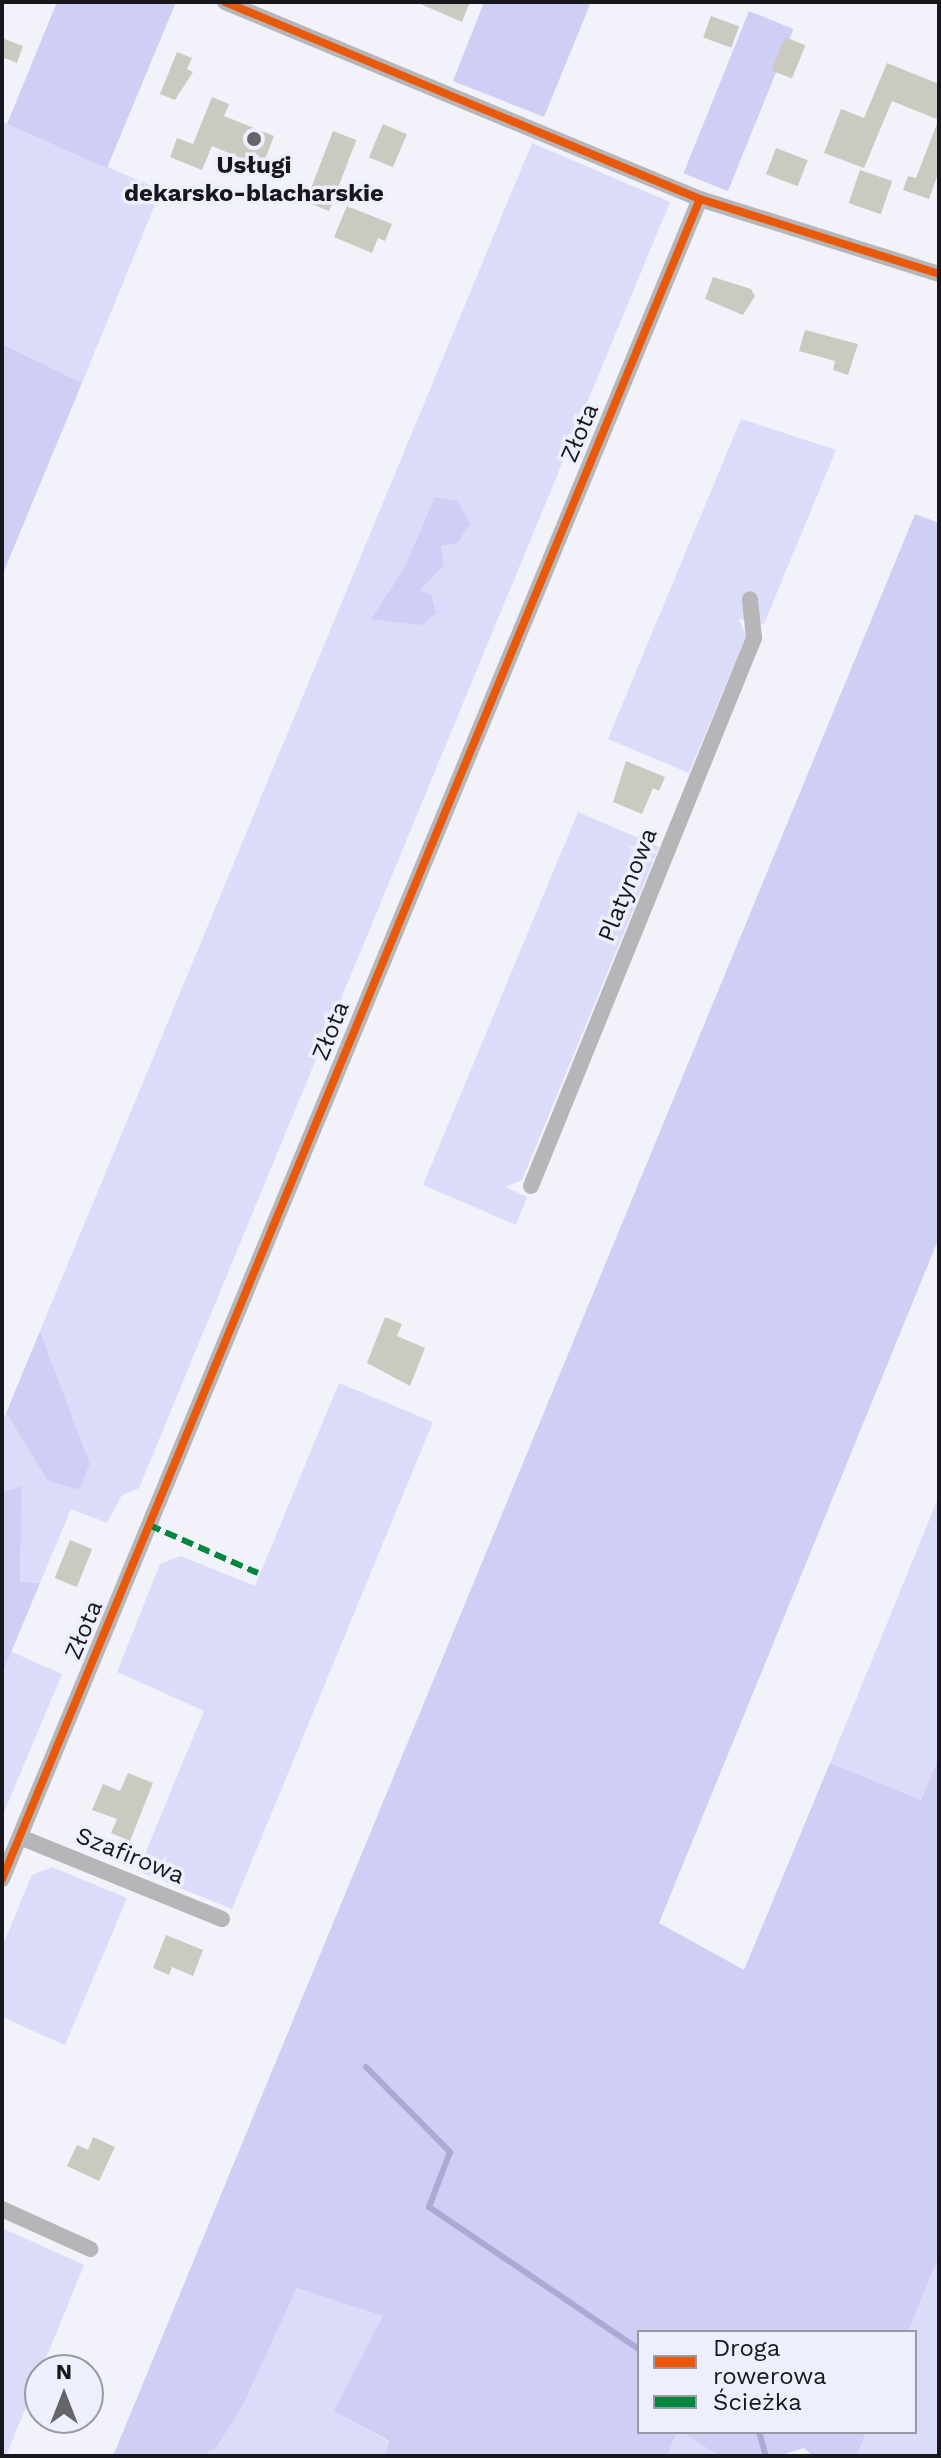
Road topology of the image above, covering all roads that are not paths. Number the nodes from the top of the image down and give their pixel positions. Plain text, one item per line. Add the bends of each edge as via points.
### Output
1 (225, 2) edge
2 (700, 199) junction
3 (939, 274) edge
4 (750, 599) dead end
5 (531, 1186) dead end
6 (20, 1837) junction
7 (2, 1879) edge
8 (222, 1919) dead end
9 (2, 2209) edge
10 (90, 2249) dead end

1 - 2 street
2 - 3 street
2 - 6 street, Złota
4 - 5 street, Platynowa via 754,638
6 - 7 street, Złota
6 - 8 street, Szafirowa
9 - 10 street

